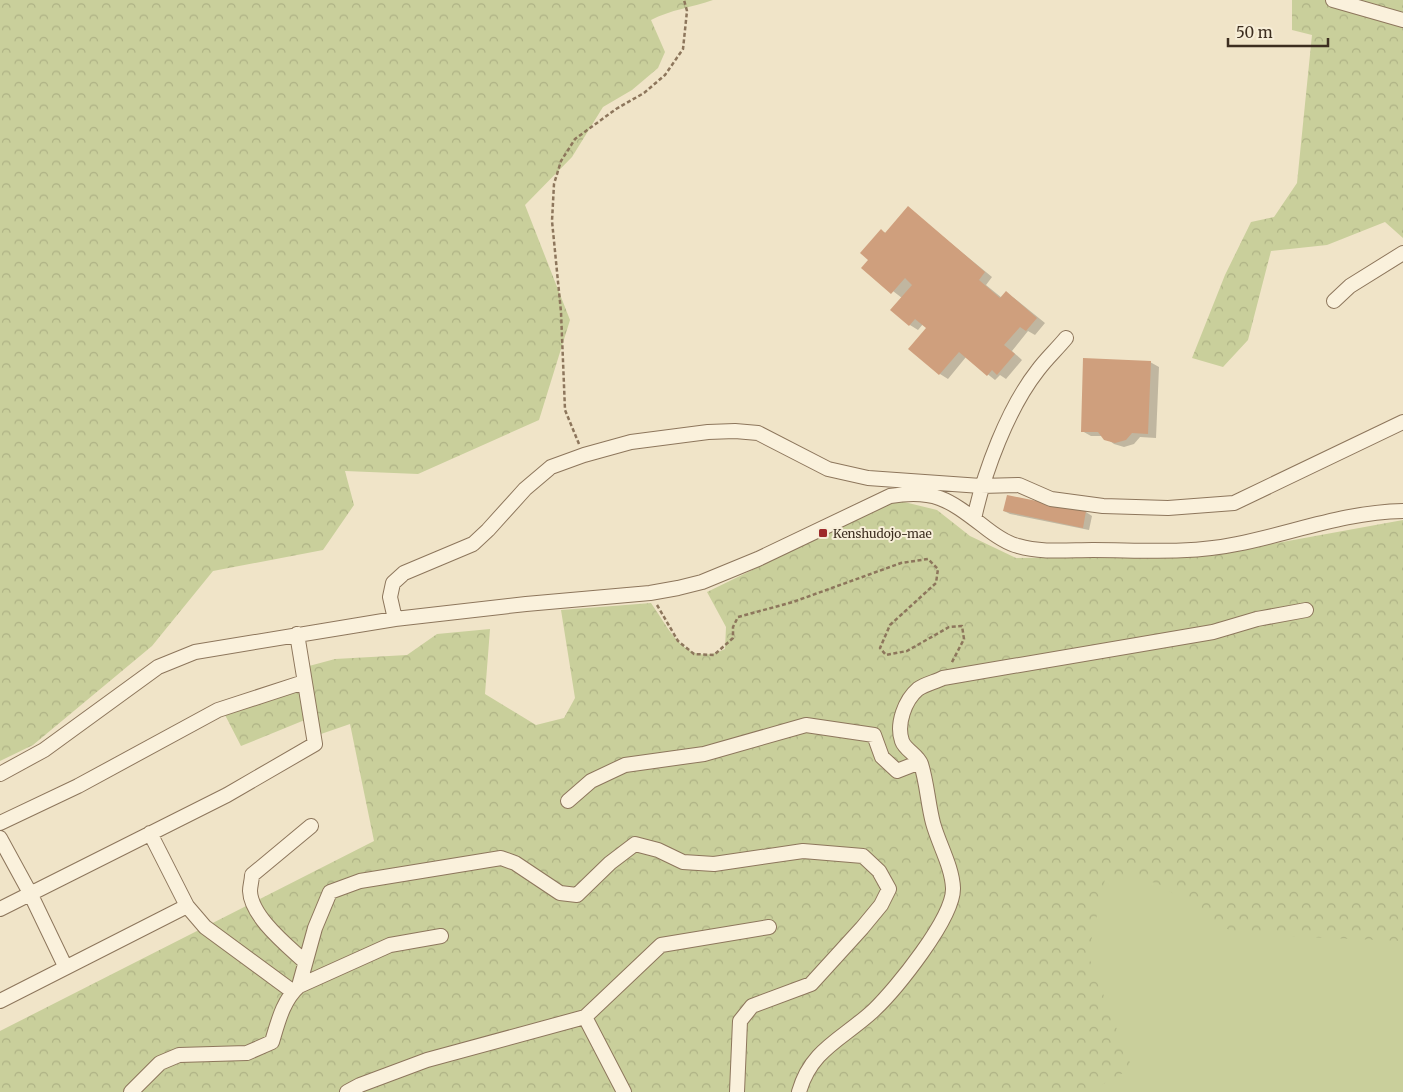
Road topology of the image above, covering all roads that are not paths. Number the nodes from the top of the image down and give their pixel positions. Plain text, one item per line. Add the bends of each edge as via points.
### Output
1 (1334, 0) edge
2 (1403, 20) edge
3 (1403, 253) edge
4 (1334, 301) dead end
5 (1066, 338) dead end
6 (1403, 422) edge
7 (981, 486) junction
8 (1403, 511) edge
9 (974, 519) junction
10 (1306, 610) dead end
11 (395, 619) junction
12 (297, 634) junction
13 (304, 682) junction
14 (920, 762) junction
15 (0, 774) edge
16 (568, 801) dead end
17 (0, 823) edge
18 (311, 826) dead end
19 (150, 833) junction
20 (0, 838) edge
21 (30, 893) junction
22 (187, 906) junction
23 (0, 909) edge
24 (769, 927) dead end
25 (441, 936) dead end
26 (305, 962) junction
27 (65, 966) junction
28 (295, 989) junction
29 (0, 1002) edge
30 (585, 1017) junction
31 (132, 1092) edge
32 (347, 1092) edge
33 (624, 1092) edge
34 (737, 1092) edge
35 (799, 1092) edge

1 - 2 street
3 - 4 street via 1350,286
5 - 7 street via 1038,370 1018,400
6 - 7 street via 1234,503 1168,508 1102,506 1051,498 1019,485
7 - 9 street
7 - 11 street via 868,478 828,469 758,433 735,431 631,442 551,467 525,489 473,544 404,573 392,583 390,597
8 - 9 street via 1341,517 1236,544 1191,550 1053,550 1018,546 994,535
9 - 11 street via 932,494 890,496 758,559 678,588
10 - 14 street via 1257,619 1213,632 943,678 918,689 904,708 900,724 902,742
11 - 12 street
12 - 13 street
12 - 15 street via 195,652 158,667 51,745
13 - 17 street via 218,710 78,786
13 - 19 street via 315,744 227,795
14 - 16 street via 897,771 882,758 874,735 806,725 704,754 625,765 591,780
14 - 35 street via 933,824 953,890 941,925 875,1010 816,1056 803,1076
18 - 26 street via 252,875 250,891 254,905 273,933
19 - 21 street
19 - 22 street
20 - 21 street
21 - 23 street
21 - 27 street
22 - 27 street
22 - 28 street via 205,927
24 - 30 street via 661,944
25 - 28 street via 390,945
26 - 28 street
26 - 34 street via 330,892 360,881 501,858 515,863 560,893 577,895 635,844 683,862 714,864 803,851 863,856 879,871 889,889 881,905 811,984 752,1006 740,1021
27 - 29 street
28 - 31 street via 281,1012 272,1042 247,1053 178,1055 160,1063
30 - 32 street via 427,1060 360,1084
30 - 33 street

